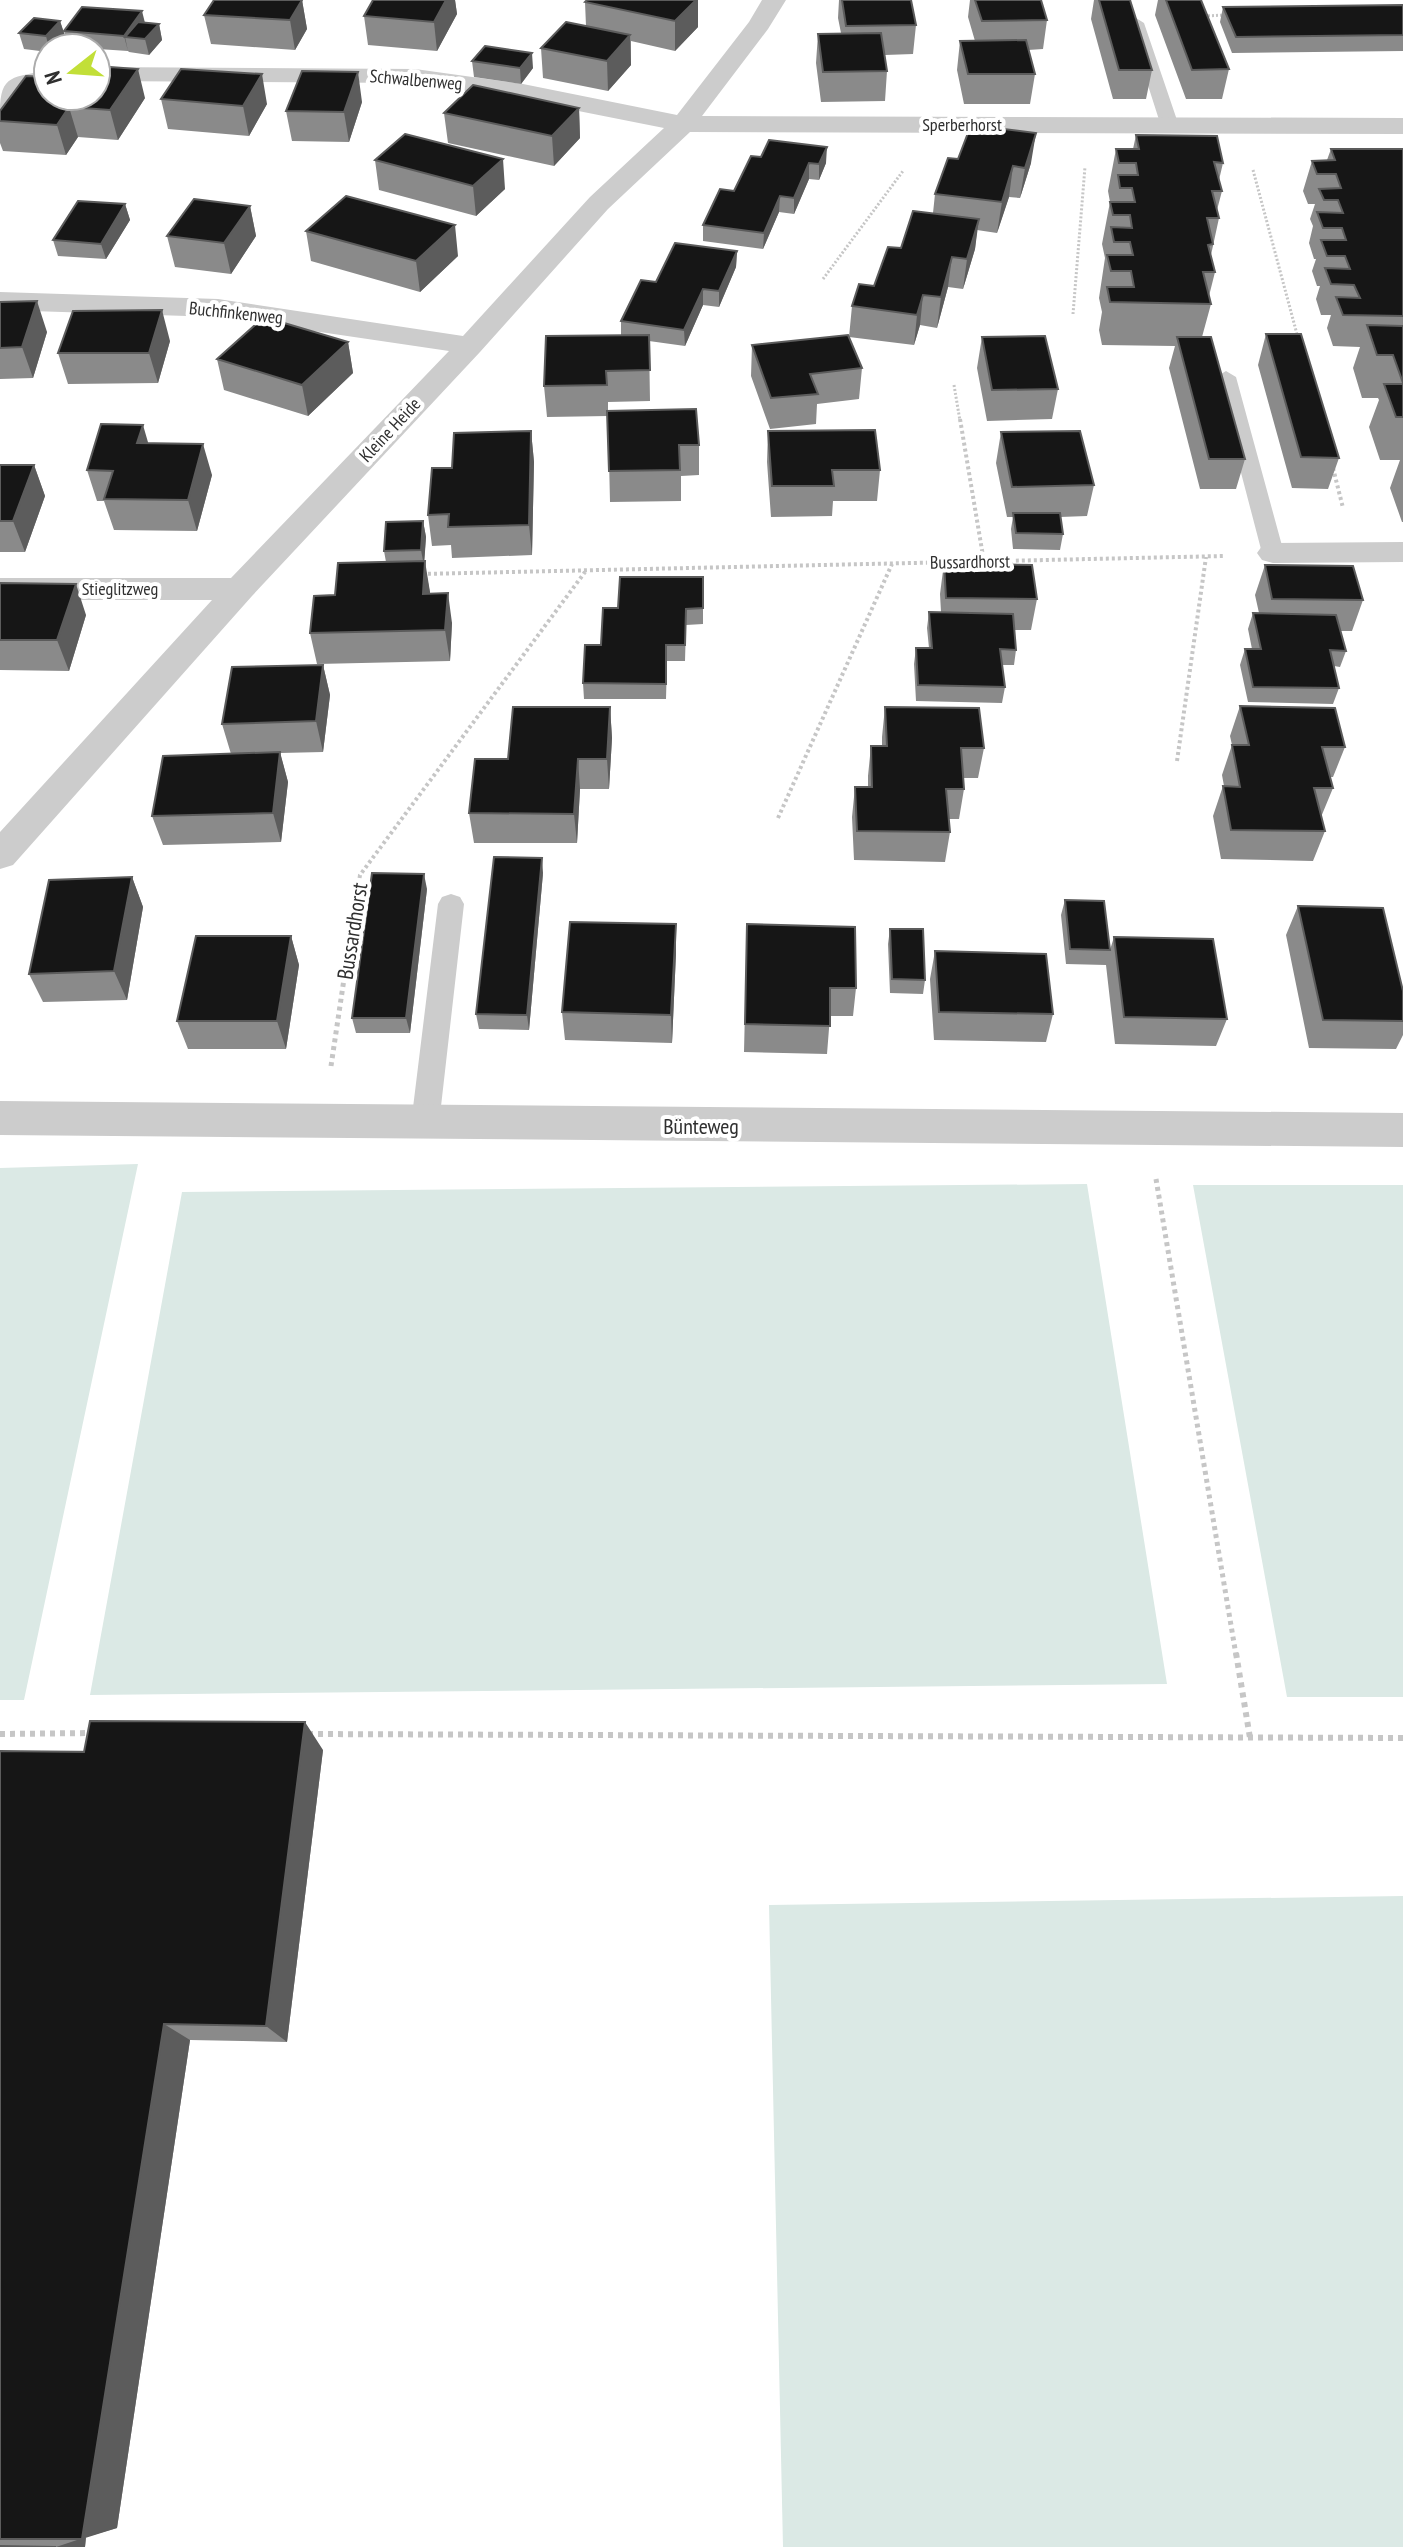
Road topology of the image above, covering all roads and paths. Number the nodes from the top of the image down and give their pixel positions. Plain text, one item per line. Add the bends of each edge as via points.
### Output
1 (774, 0) edge
2 (1133, 14) edge
3 (1235, 15) edge
4 (1204, 16) edge
5 (112, 74) edge
6 (32, 82) edge
7 (0, 104) edge
8 (683, 124) junction
9 (936, 125) junction
10 (1088, 126) junction
11 (1170, 126) junction
12 (1403, 126) edge
13 (1241, 127) junction
14 (823, 279) dead end
15 (0, 301) edge
16 (1073, 314) dead end
17 (1298, 339) edge
18 (470, 346) junction
19 (1226, 377) edge
20 (954, 385) dead end
21 (1331, 461) edge
22 (1355, 552) junction
23 (1403, 552) edge
24 (1273, 553) junction
25 (1206, 557) junction
26 (984, 562) junction
27 (892, 564) junction
28 (585, 572) junction
29 (418, 574) edge
30 (0, 589) edge
31 (240, 589) junction
32 (1177, 761) dead end
33 (778, 818) dead end
34 (0, 856) edge
35 (451, 904) dead end
36 (0, 1118) edge
37 (323, 1123) junction
38 (425, 1124) junction
39 (1148, 1129) junction
40 (1403, 1130) edge
41 (96, 1733) edge
42 (0, 1734) edge
43 (302, 1734) edge
44 (1250, 1738) junction
45 (1403, 1738) edge

1 - 8 street, Kleine Heide
2 - 11 lane
3 - 4 path
5 - 8 street, Schwalbenweg via 415,76
6 - 7 street via 14,87
8 - 9 street, Sperberhorst
8 - 18 street, Kleine Heide via 599,203
9 - 10 street, Sperberhorst
9 - 14 path
10 - 11 street, Sperberhorst
10 - 16 path
11 - 13 street, Sperberhorst
12 - 13 street, Sperberhorst
13 - 17 path
15 - 18 street, Buchfinkenweg via 218,308
18 - 31 street, Kleine Heide
19 - 24 lane
20 - 26 path
21 - 22 path
22 - 23 street
22 - 24 street
24 - 25 path, Bussardhorst
25 - 26 path, Bussardhorst
25 - 32 path
26 - 27 path, Bussardhorst
27 - 28 path, Bussardhorst
27 - 33 path
28 - 29 path, Bussardhorst
28 - 37 path, Bussardhorst via 360,875
30 - 31 street, Stieglitzweg
31 - 34 street, Kleine Heide
35 - 38 lane
36 - 37 street, Bünteweg
37 - 38 street, Bünteweg
38 - 39 street, Bünteweg
39 - 40 street, Bünteweg
39 - 44 path
41 - 42 path
43 - 44 path
44 - 45 path

